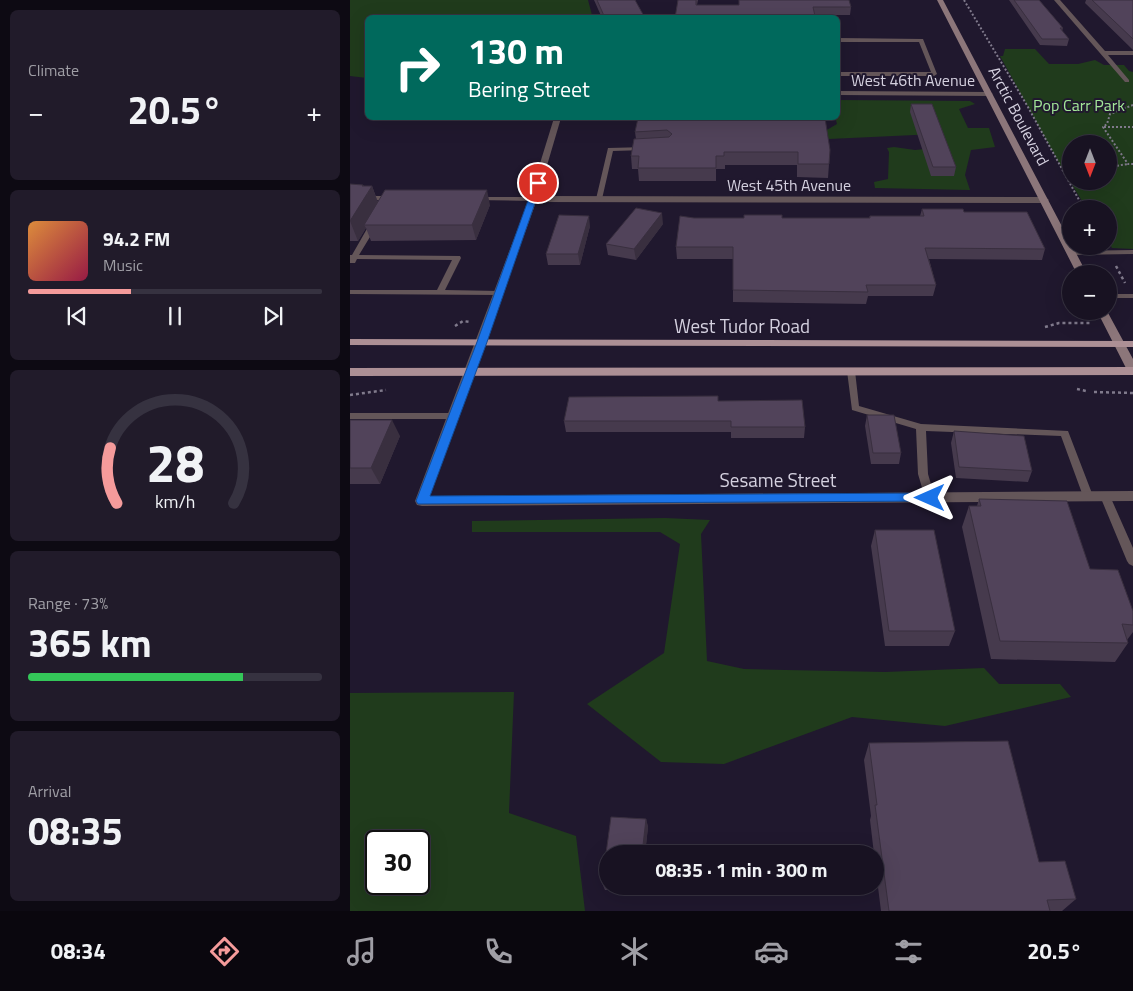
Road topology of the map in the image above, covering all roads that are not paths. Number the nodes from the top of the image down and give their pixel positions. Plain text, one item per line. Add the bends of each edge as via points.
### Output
1 (940, 0) edge
2 (1057, 0) edge
3 (840, 40) edge
4 (1102, 53) junction
5 (1133, 53) edge
6 (840, 74) edge
7 (1127, 81) dead end
8 (840, 93) edge
9 (989, 94) junction
10 (556, 120) edge
11 (649, 148) edge
12 (350, 198) edge
13 (390, 198) junction
14 (399, 198) edge
15 (466, 199) edge
16 (533, 199) junction
17 (599, 199) junction
18 (1044, 200) junction
19 (384, 207) edge
20 (380, 215) edge
21 (1062, 235) edge
22 (1117, 252) edge
23 (1133, 252) edge
24 (351, 260) edge
25 (350, 292) edge
26 (440, 293) junction
27 (499, 293) junction
28 (1117, 296) edge
29 (1133, 296) edge
30 (1107, 320) edge
31 (350, 342) edge
32 (482, 342) junction
33 (1120, 344) junction
34 (1133, 344) edge
35 (851, 371) junction
36 (1133, 371) edge
37 (350, 372) edge
38 (470, 372) junction
39 (350, 416) edge
40 (454, 416) junction
41 (921, 427) junction
42 (1088, 496) junction
43 (1105, 496) junction
44 (1133, 496) edge
45 (930, 498) junction
46 (1133, 561) edge

1 - 9 main road, Arctic Boulevard
2 - 4 street
3 - 6 lane via 921,40 934,74
4 - 5 street
4 - 7 street
8 - 9 street, West 46th Avenue
9 - 18 main road, Arctic Boulevard
10 - 16 street
11 - 17 lane via 610,149
12 - 13 lane
13 - 14 lane
13 - 19 lane
15 - 16 lane
16 - 17 street, West 45th Avenue
16 - 27 street
17 - 18 street, West 45th Avenue
18 - 21 main road, Arctic Boulevard
20 - 24 lane
22 - 23 lane
24 - 26 lane via 457,258
25 - 26 lane
26 - 27 lane
27 - 32 street
28 - 29 lane
30 - 33 main road
31 - 32 main road, West Tudor Road
32 - 33 main road, West Tudor Road
32 - 38 street
33 - 34 main road, West Tudor Road
33 - 36 main road
35 - 36 main road
35 - 38 main road
35 - 41 lane via 855,408
37 - 38 main road
38 - 40 street
39 - 40 lane
40 - 45 street, Sesame Street via 422,501
41 - 42 lane via 1065,433
41 - 45 lane via 923,474
42 - 43 street, Sesame Street
42 - 45 street, Sesame Street
43 - 44 street, Sesame Street
43 - 46 lane

